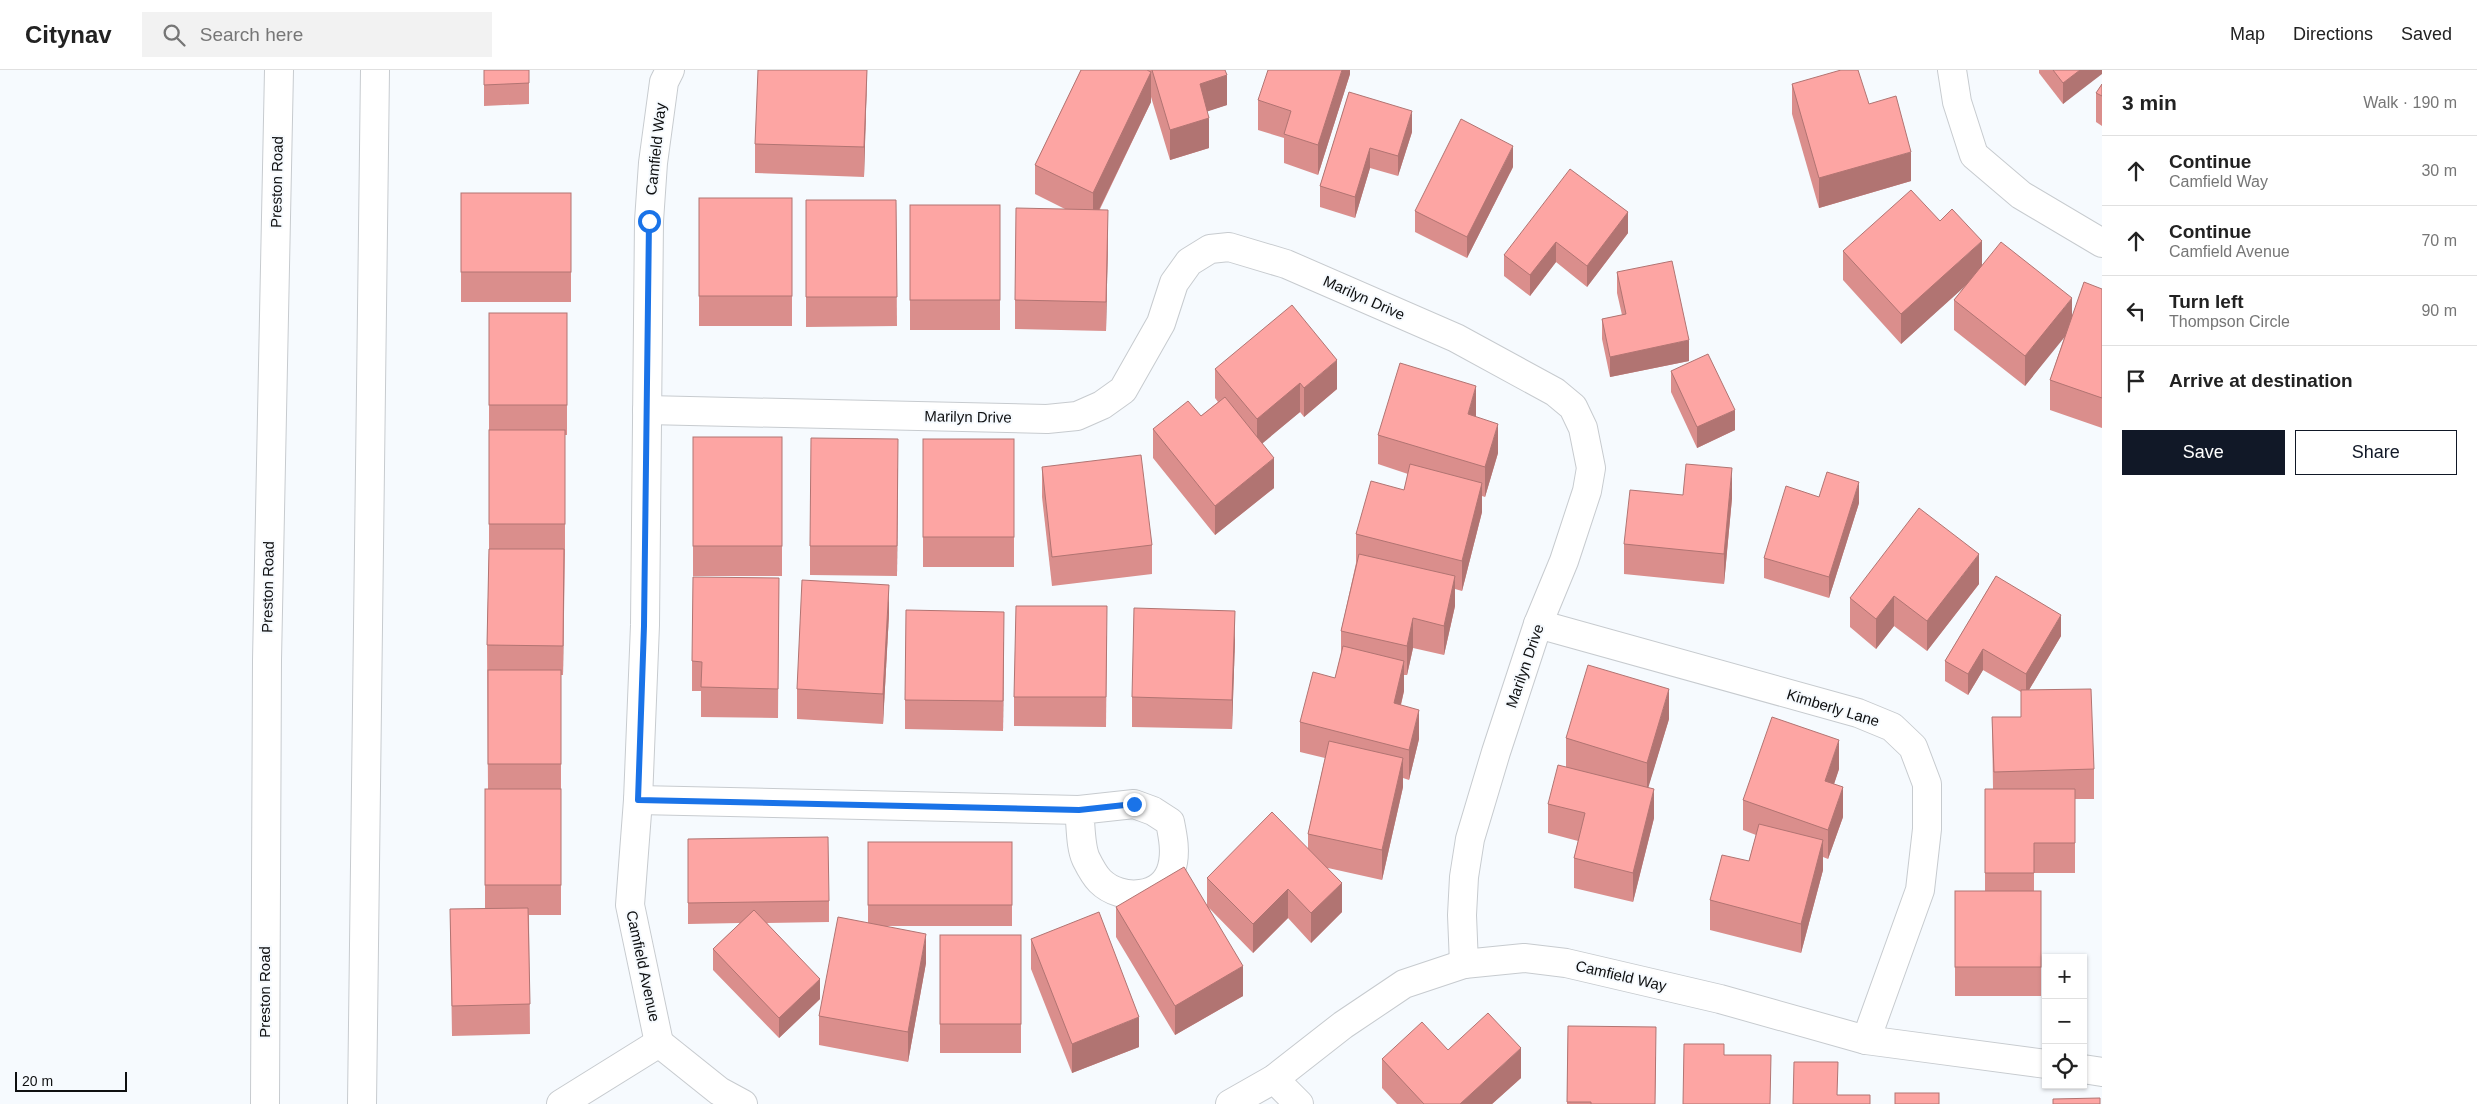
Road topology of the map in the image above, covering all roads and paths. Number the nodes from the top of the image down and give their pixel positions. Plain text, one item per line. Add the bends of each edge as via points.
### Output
1 (279, 70) edge
2 (375, 70) edge
3 (1952, 70) edge
4 (661, 74) edge
5 (2102, 243) edge
6 (647, 410) junction
7 (1538, 624) junction
8 (638, 800) junction
9 (1079, 810) dead end
10 (1464, 964) junction
11 (1866, 1040) junction
12 (659, 1043) junction
13 (2042, 1063) edge
14 (2087, 1070) edge
15 (2102, 1072) edge
16 (1274, 1079) junction
17 (265, 1104) edge
18 (362, 1104) edge
19 (561, 1104) edge
20 (743, 1104) edge
21 (1230, 1104) edge
22 (1299, 1104) edge

1 - 17 street, Preston Road via 267,650
2 - 18 street
3 - 5 street via 1957,102 1974,155 2021,195
4 - 6 street, Camfield Way via 649,221
6 - 7 street, Marilyn Drive via 1047,419 1077,416 1102,405 1123,390 1161,323 1174,283 1189,262 1210,249 1229,247 1286,264 1456,338 1555,392 1572,407 1583,428 1591,468 1587,491 1564,561
6 - 8 street, Camfield Avenue
7 - 10 street, Marilyn Drive via 1470,839 1462,915
7 - 11 street, Kimberly Lane via 1858,713 1892,727 1913,747 1927,784 1927,830 1920,890
8 - 9 street
8 - 12 street, Camfield Avenue via 630,905
10 - 11 street, Camfield Way via 1524,958 1566,963 1720,999
10 - 16 street, Camfield Way via 1404,984 1343,1025
11 - 13 street, Camfield Way
12 - 19 street
12 - 20 street via 719,1091
14 - 15 street
16 - 21 street, Camfield Way
16 - 22 street

